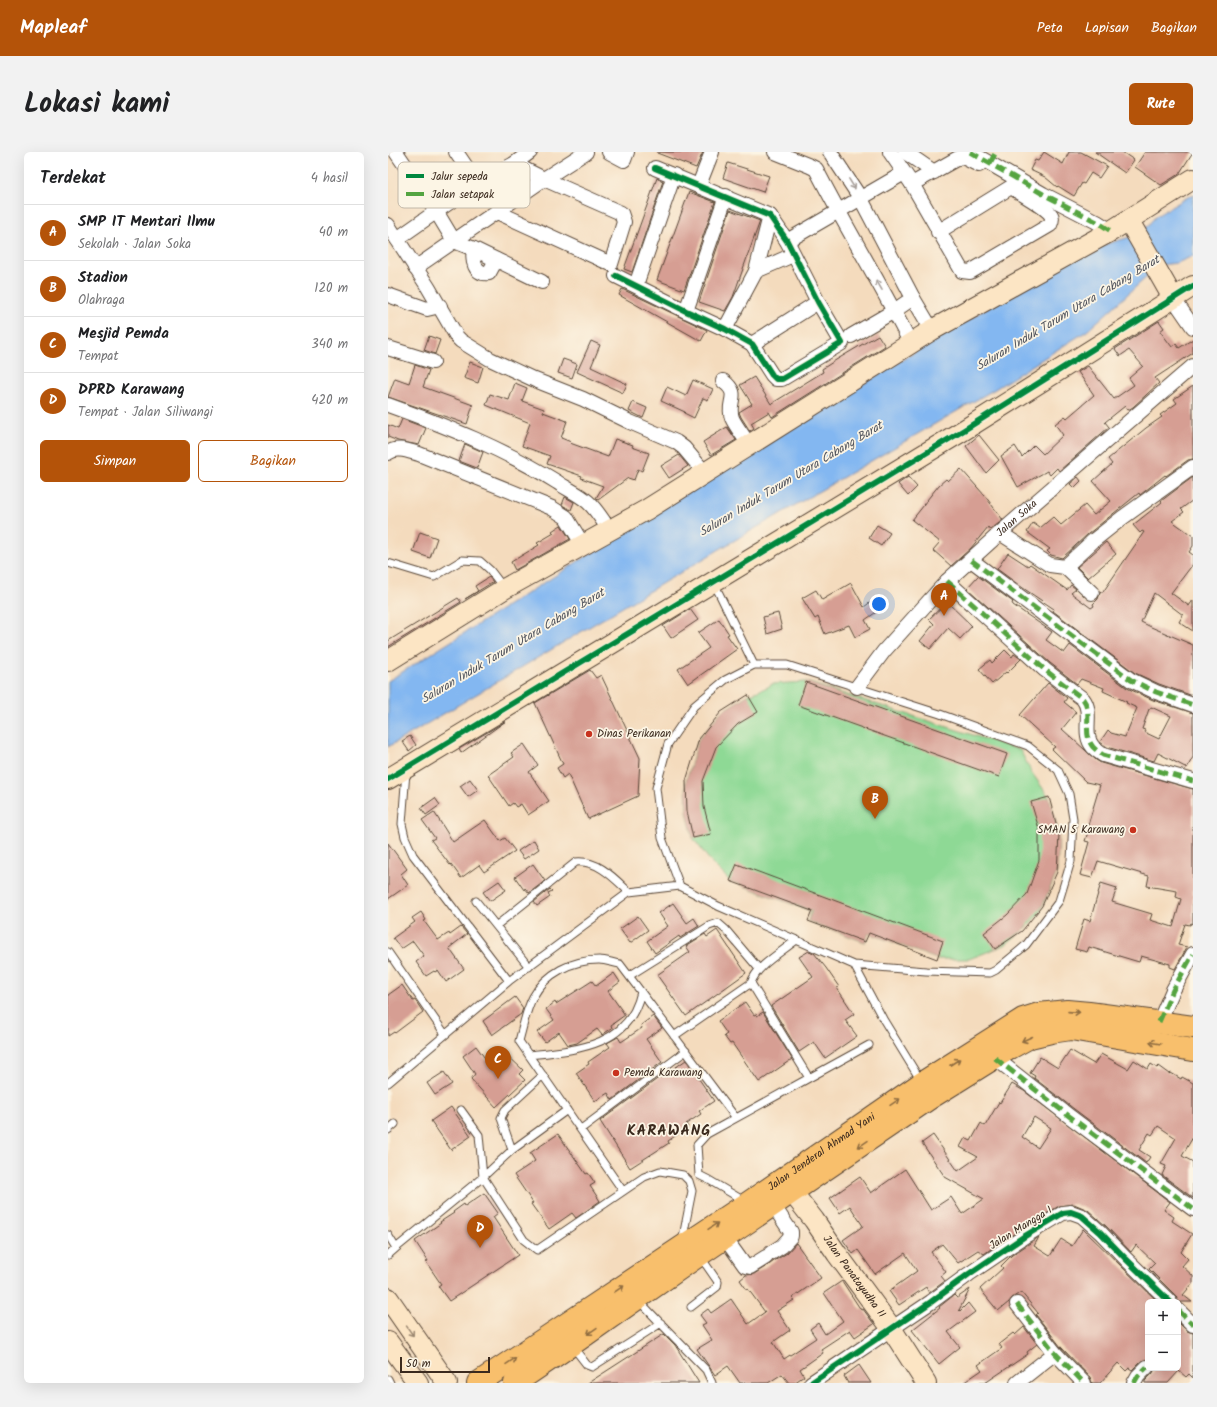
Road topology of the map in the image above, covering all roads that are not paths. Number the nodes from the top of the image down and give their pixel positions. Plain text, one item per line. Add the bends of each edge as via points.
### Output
1 (396, 152) edge
2 (456, 152) edge
3 (530, 152) edge
4 (586, 152) edge
5 (609, 152) edge
6 (627, 152) edge
7 (712, 152) edge
8 (775, 152) edge
9 (830, 152) edge
10 (890, 152) edge
11 (905, 152) edge
12 (970, 152) edge
13 (993, 158) edge
14 (403, 162) edge
15 (463, 162) edge
16 (517, 162) edge
17 (655, 168) dead end
18 (530, 172) edge
19 (934, 172) junction
20 (674, 175) junction
21 (908, 178) junction
22 (544, 179) junction
23 (1193, 179) edge
24 (698, 185) junction
25 (1011, 187) junction
26 (530, 189) edge
27 (726, 196) junction
28 (861, 199) junction
29 (434, 208) edge
30 (440, 208) edge
31 (503, 208) edge
32 (436, 211) junction
33 (497, 212) junction
34 (838, 212) junction
35 (770, 216) junction
36 (1131, 224) junction
37 (388, 226) edge
38 (1111, 231) junction
39 (938, 232) junction
40 (397, 239) junction
41 (454, 241) junction
42 (787, 242) junction
43 (793, 255) junction
44 (415, 268) junction
45 (756, 271) junction
46 (616, 276) dead end
47 (542, 282) dead end
48 (636, 285) junction
49 (1193, 286) edge
50 (388, 295) edge
51 (913, 298) junction
52 (1173, 298) junction
53 (818, 302) junction
54 (440, 306) junction
55 (686, 311) junction
56 (894, 311) junction
57 (1193, 327) edge
58 (725, 329) junction
59 (932, 330) junction
60 (851, 336) dead end
61 (752, 344) junction
62 (911, 344) junction
63 (388, 348) edge
64 (433, 362) dead end
65 (1193, 366) edge
66 (723, 381) dead end
67 (388, 406) edge
68 (749, 445) junction
69 (388, 453) edge
70 (1193, 467) edge
71 (705, 473) junction
72 (610, 530) junction
73 (1000, 533) junction
74 (584, 545) junction
75 (971, 560) junction
76 (388, 563) edge
77 (1065, 567) junction
78 (947, 581) junction
79 (714, 583) junction
80 (504, 589) junction
81 (1092, 593) dead end
82 (388, 661) edge
83 (754, 665) junction
84 (857, 687) junction
85 (1193, 705) edge
86 (406, 768) junction
87 (388, 779) edge
88 (1193, 781) edge
89 (680, 886) junction
90 (629, 892) junction
91 (476, 901) dead end
92 (497, 925) junction
93 (796, 940) junction
94 (388, 952) edge
95 (1193, 954) edge
96 (854, 966) junction
97 (530, 967) junction
98 (759, 969) junction
99 (629, 976) junction
100 (509, 981) junction
101 (751, 982) junction
102 (641, 992) junction
103 (1159, 1022) junction
104 (1193, 1027) edge
105 (446, 1034) junction
106 (674, 1036) junction
107 (868, 1045) dead end
108 (1193, 1050) edge
109 (686, 1051) junction
110 (530, 1055) junction
111 (995, 1058) junction
112 (543, 1075) junction
113 (809, 1078) junction
114 (388, 1083) edge
115 (926, 1091) junction
116 (461, 1110) dead end
117 (567, 1110) junction
118 (736, 1118) junction
119 (395, 1124) dead end
120 (388, 1130) edge
121 (581, 1130) junction
122 (512, 1150) junction
123 (699, 1175) junction
124 (483, 1177) junction
125 (689, 1182) junction
126 (623, 1191) junction
127 (792, 1192) junction
128 (760, 1208) junction
129 (1193, 1210) edge
130 (388, 1235) edge
131 (725, 1238) junction
132 (396, 1248) junction
133 (690, 1254) junction
134 (388, 1255) edge
135 (388, 1298) edge
136 (638, 1299) junction
137 (1167, 1299) edge
138 (1018, 1304) dead end
139 (691, 1307) dead end
140 (1181, 1313) edge
141 (661, 1323) junction
142 (1193, 1325) edge
143 (891, 1328) junction
144 (388, 1342) edge
145 (571, 1345) junction
146 (1055, 1353) junction
147 (1145, 1369) edge
148 (388, 1379) edge
149 (390, 1383) edge
150 (418, 1383) edge
151 (447, 1383) edge
152 (478, 1383) edge
153 (515, 1383) edge
154 (712, 1383) edge
155 (810, 1383) edge
156 (926, 1383) edge
157 (1017, 1383) edge
158 (1084, 1383) edge
159 (1134, 1383) edge

1 - 14 street
2 - 15 street
3 - 16 street
4 - 22 street
5 - 6 street via 624,160
7 - 24 street
8 - 34 street via 816,169
9 -> 28 street
10 - 21 street
11 - 19 street
12 - 13 street
13 - 38 street via 1043,194
17 - 20 street
18 - 22 street
19 - 21 street
19 - 25 street via 963,157 984,167
20 - 24 street
20 - 48 street
21 - 28 street
21 - 39 street
22 - 26 street
22 - 33 street via 621,213 624,222 611,264
23 - 36 street
24 - 27 street
25 - 39 street
25 - 39 street via 1046,210 1051,216 1050,224 970,272 960,270
27 - 35 street
27 - 55 street
28 - 34 street
28 - 51 street
29 - 32 street
30 - 32 street
31 - 33 street
32 - 40 street
32 - 41 street
33 - 41 street
34 - 42 street
56 -> 34 street
35 - 42 street
35 - 45 street
36 - 38 street
36 - 52 street
37 - 40 street
38 - 59 street
40 - 44 street
41 - 44 street
41 - 47 street via 474,249 473,262 480,272 489,273 496,260
42 - 43 street
43 - 45 street
43 - 53 street
44 - 54 street
45 - 58 street
46 - 48 street
48 - 55 street
49 - 52 street
50 - 54 street via 426,309
51 - 56 street
51 - 59 street
52 - 57 street
52 - 79 street
53 - 61 street
53 - 61 street via 842,343 782,379 776,379 772,375
54 - 71 street via 457,337 484,355 676,442
55 - 58 street
56 - 60 street
56 - 62 street
58 - 61 street
59 - 62 street
62 - 68 street
63 - 64 street
65 - 73 street, Jalan Soka
66 - 68 street via 733,391 732,419
67 - 72 street via 476,439 529,465 588,502
68 - 71 street
69 - 74 street via 392,449 401,449 419,454 552,508 566,517
70 - 77 street via 1122,518
71 - 72 street
72 - 74 street
73 - 75 street, Jalan Soka
73 - 77 street via 1050,565
74 - 80 street
75 - 78 street, Jalan Soka
75 - 85 street via 1131,680
76 - 80 lane via 434,577 462,560 480,561
77 - 81 street
78 - 84 street, Jalan Soka via 884,651
78 - 88 street via 1045,670 1086,702 1088,737 1093,747 1103,755
79 - 83 lane
79 - 86 street
80 - 82 street
83 - 84 lane via 787,665
83 - 89 lane via 725,680 694,706 668,744 656,788 662,838
84 - 96 lane via 1028,746 1058,770 1069,794 1073,819 1071,861 1059,901 1026,946 996,970 990,973
86 - 87 street
86 - 100 lane via 402,824 413,854
89 - 90 lane
89 - 93 lane via 718,906
90 - 92 lane via 606,870 584,861 576,862
90 - 97 lane
91 - 92 lane
92 - 97 lane
93 - 96 lane
93 - 98 lane
94 - 105 lane
95 - 103 street
96 - 115 lane
97 - 100 lane
98 - 99 lane via 718,923 709,926
98 - 101 lane
99 - 102 lane
99 - 110 lane via 620,964 600,960 580,962 561,969 545,981 532,997 519,1041
100 - 105 lane
101 - 106 lane
101 - 113 lane
102 - 106 lane
102 - 110 lane via 638,1005 629,1019 617,1032 602,1041 586,1047
103 - 104 main road, Jalan Jenderal Ahmad Yani
115 -> 103 main road, Jalan Jenderal Ahmad Yani via 983,1044 1023,1020 1039,1014 1074,1012
105 - 114 lane
106 - 109 lane
107 - 113 lane
108 -> 111 main road, Jalan Jenderal Ahmad Yani via 1071,1029 1030,1038
109 - 118 lane
109 - 121 lane
110 - 112 lane
111 - 115 main road, Jalan Jenderal Ahmad Yani
111 - 129 street
112 - 117 lane
112 - 122 lane via 505,1110 502,1118
113 - 118 lane
115 -> 127 main road, Jalan Jenderal Ahmad Yani
128 -> 115 main road, Jalan Jenderal Ahmad Yani
116 - 124 lane via 479,1135
117 - 121 lane
117 - 122 lane
118 - 123 lane via 712,1130 698,1145
119 - 120 lane
121 - 126 lane
122 - 124 lane
123 - 125 lane
123 - 128 lane
124 - 126 lane via 524,1240 537,1250
124 - 132 lane
125 - 126 lane via 683,1175 660,1171 644,1177
125 - 133 lane via 692,1191
127 - 128 main road, Jalan Jenderal Ahmad Yani
127 - 143 street, Jalan Panatayudha II
128 - 131 main road, Jalan Jenderal Ahmad Yani
128 - 131 street via 792,1234 790,1238 750,1267 745,1266
133 -> 128 main road, Jalan Jenderal Ahmad Yani
130 - 132 lane
131 - 133 main road, Jalan Jenderal Ahmad Yani
132 - 134 lane
133 - 136 main road, Jalan Jenderal Ahmad Yani
133 - 139 lane via 718,1282 717,1287
152 -> 133 main road, Jalan Jenderal Ahmad Yani
135 -> 151 street
136 - 141 lane
136 -> 145 main road, Jalan Jenderal Ahmad Yani
137 - 143 street, Jalan Mangga I via 1100,1232 1082,1216 1071,1212 1063,1213 1025,1236
138 - 146 street
140 - 142 street
141 - 145 lane via 592,1367 586,1365
141 - 154 lane via 706,1370
143 - 155 street
143 - 156 street, Jalan Panatayudha II
144 - 150 street
145 - 153 main road, Jalan Jenderal Ahmad Yani
146 - 157 street
146 - 158 street
147 - 159 street
148 - 149 lane

